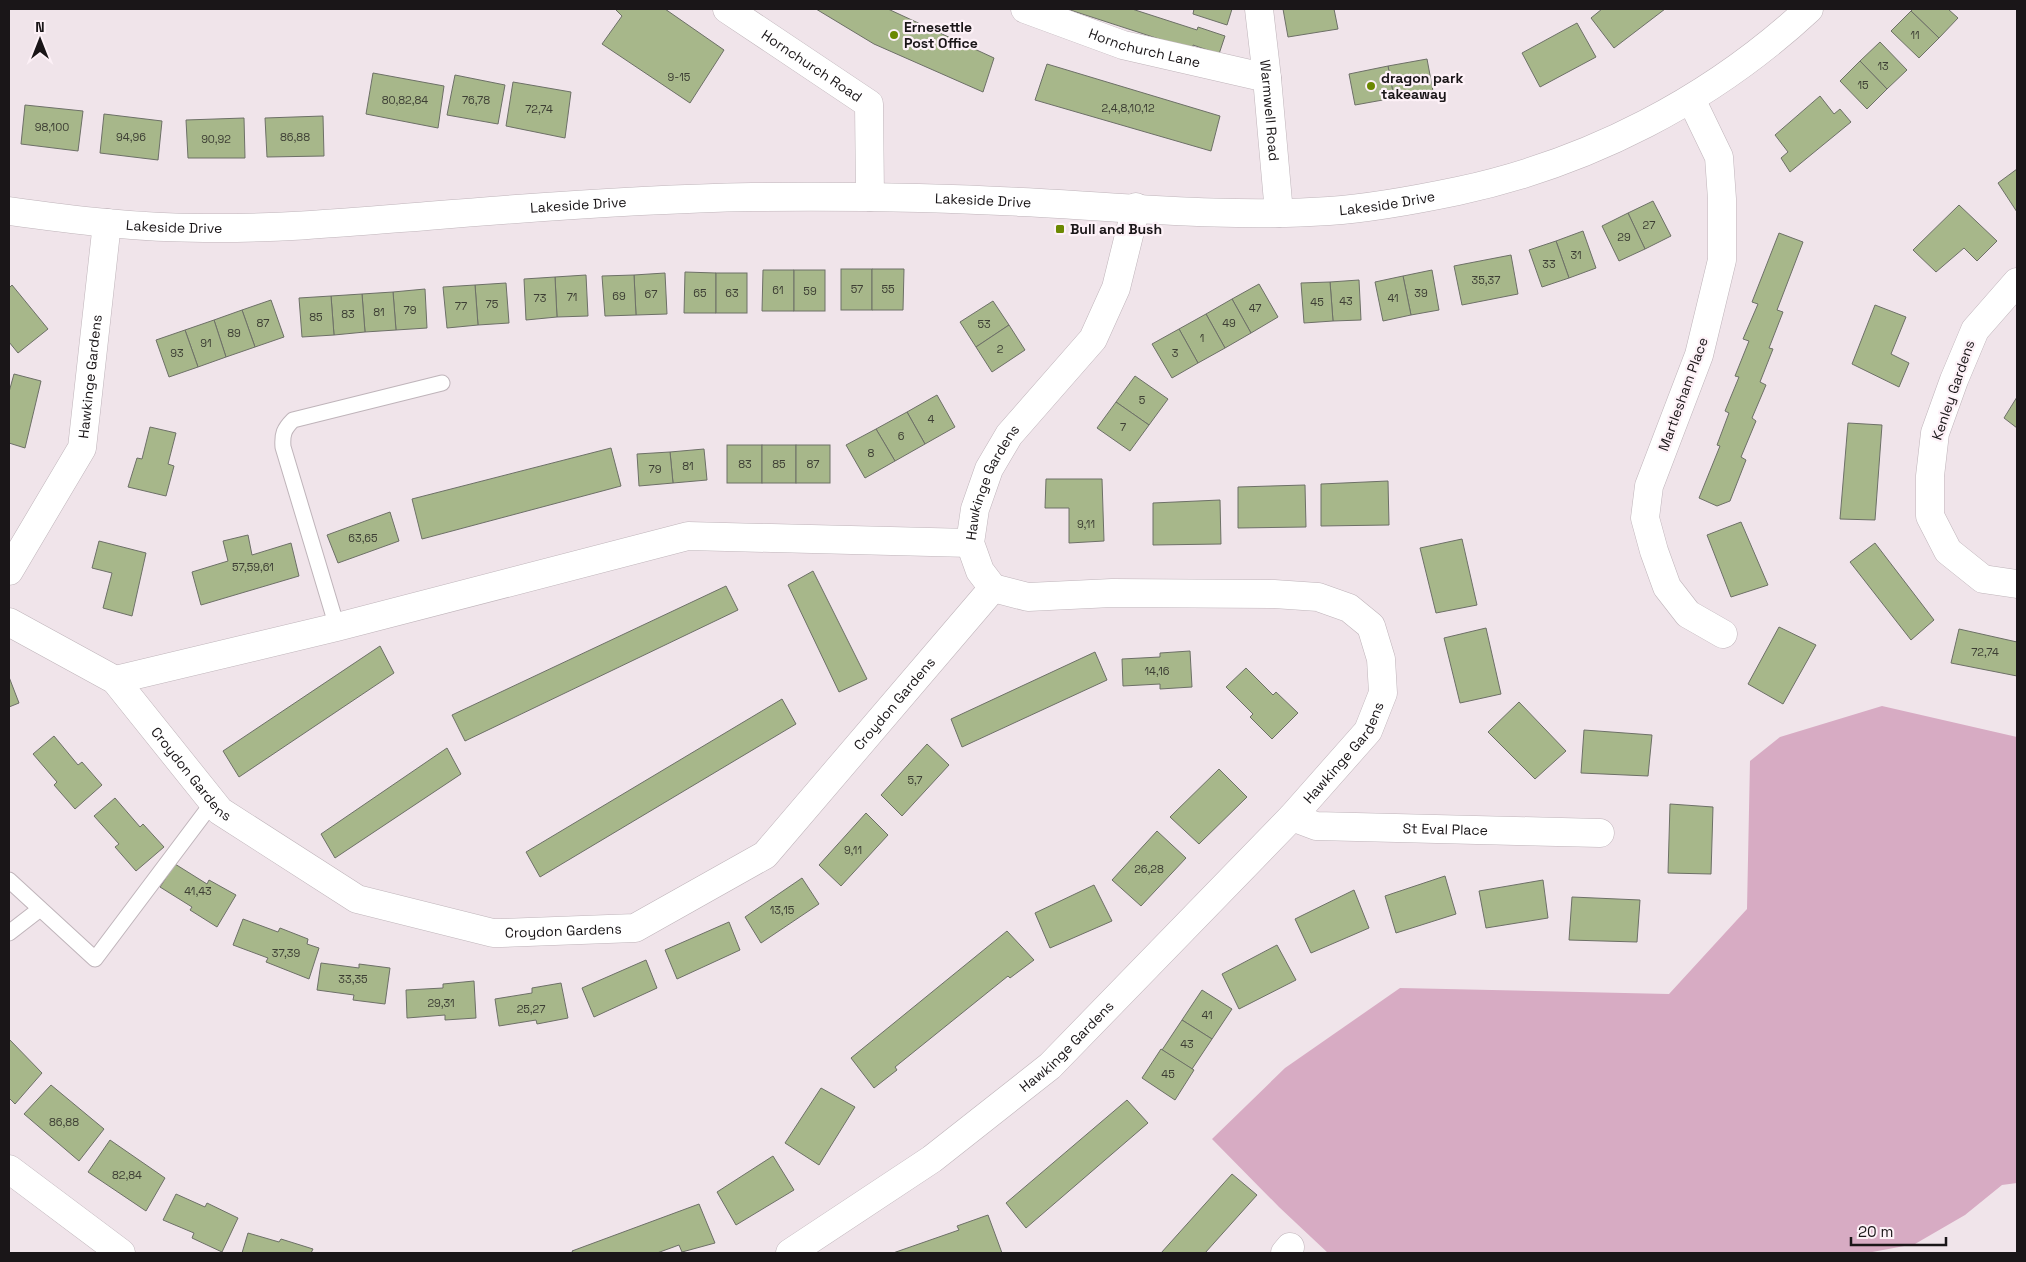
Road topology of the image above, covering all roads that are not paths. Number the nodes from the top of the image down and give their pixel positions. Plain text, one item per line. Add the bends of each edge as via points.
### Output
1 (727, 9) edge
2 (1025, 9) edge
3 (1259, 9) edge
4 (1809, 9) edge
5 (1267, 78) junction
6 (1691, 99) junction
7 (870, 198) junction
8 (1136, 208) junction
9 (9, 212) edge
10 (1278, 213) junction
11 (107, 223) junction
12 (2017, 282) edge
13 (442, 383) dead end
14 (970, 543) junction
15 (9, 571) edge
16 (2017, 584) edge
17 (993, 588) junction
18 (9, 622) edge
19 (337, 627) junction
20 (1723, 634) dead end
21 (115, 680) junction
22 (213, 802) junction
23 (1292, 817) junction
24 (1600, 833) dead end
25 (9, 880) edge
26 (40, 909) junction
27 (9, 934) edge
28 (9, 1169) edge
29 (121, 1253) edge
30 (790, 1253) edge

1 - 7 street, Hornchurch Road via 869,104
2 - 5 street, Hornchurch Lane via 1123,45
3 - 5 street, Warmwell Road
4 - 6 street, Lakeside Drive via 1740,66
5 - 10 street, Warmwell Road
6 - 10 street, Lakeside Drive via 1614,139 1502,180 1384,205
6 - 20 street, Martlesham Place via 1719,157 1722,260 1700,355 1649,486 1645,518 1667,587 1688,614
7 - 8 street, Lakeside Drive via 944,198
7 - 11 street, Lakeside Drive via 658,201 289,226 199,228
8 - 10 street, Lakeside Drive
8 - 14 street, Hawkinge Gardens via 1116,288 1093,339 1009,435 989,469 975,509
9 - 11 street, Lakeside Drive
11 - 15 street, Hawkinge Gardens via 82,448
12 - 16 street, Kenley Gardens via 1975,330 1935,433 1930,476 1930,516 1948,551 1983,579
13 - 19 lane via 293,420 285,429 282,447
14 - 17 street, Hawkinge Gardens via 980,571
14 - 19 street via 688,536
17 - 22 street, Croydon Gardens via 765,855 635,928 493,933 357,899 220,811
17 - 23 street, Hawkinge Gardens via 1028,597 1274,594 1318,597 1349,608 1371,626 1381,658 1383,693 1368,731
18 - 21 street, Croydon Gardens
19 - 21 street
21 - 22 street, Croydon Gardens
22 - 26 lane via 95,959
23 - 24 street, St Eval Place via 1316,826
23 - 30 street, Hawkinge Gardens via 1050,1066 932,1159
25 - 26 lane
26 - 27 lane
28 - 29 street

